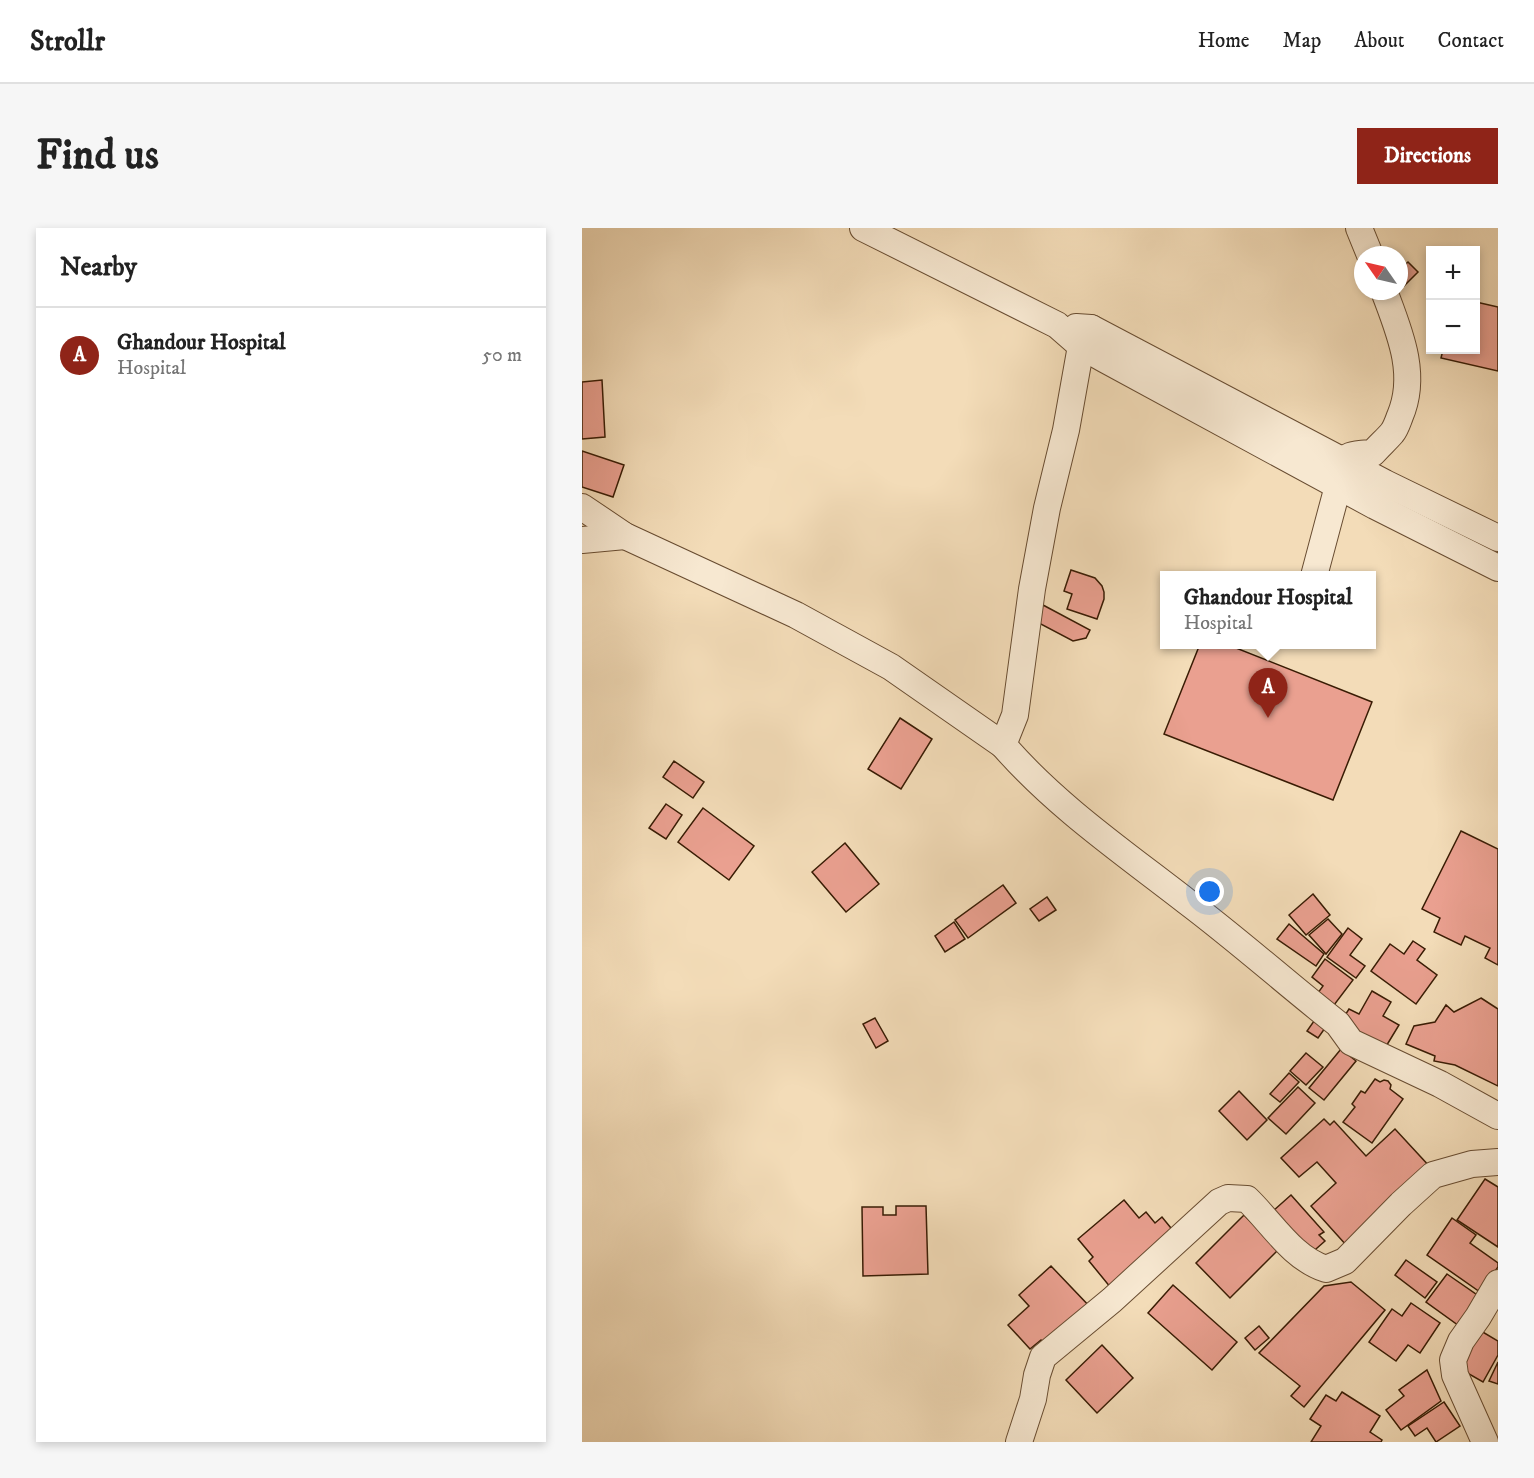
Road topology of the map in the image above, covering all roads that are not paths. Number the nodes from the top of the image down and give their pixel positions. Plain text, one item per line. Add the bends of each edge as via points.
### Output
1 (863, 228) edge
2 (1359, 228) edge
3 (1366, 246) edge
4 (1387, 300) edge
5 (1086, 337) junction
6 (1373, 453) junction
7 (1336, 476) junction
8 (1380, 495) junction
9 (582, 507) edge
10 (625, 536) junction
11 (1498, 538) edge
12 (582, 540) edge
13 (1498, 568) edge
14 (1315, 571) edge
15 (1003, 745) junction
16 (1498, 1116) edge
17 (1498, 1162) edge
18 (1498, 1283) edge
19 (1019, 1442) edge
20 (1485, 1442) edge

1 - 5 street
2 - 3 street
4 - 6 street via 1407,361 1408,388 1393,431
5 - 7 street
5 - 15 street via 1047,508 1015,715
6 - 7 street via 1349,455
6 - 8 street via 1383,471
7 - 8 street
7 - 14 street
8 - 11 street
8 - 13 street
9 - 10 street
10 - 12 street
10 - 15 street via 796,615 891,667
15 - 16 street via 1080,819 1338,1024 1351,1042
17 - 19 street via 1472,1164 1433,1175 1345,1261 1326,1269 1312,1265 1298,1254 1247,1199 1228,1198 1220,1202 1043,1357
18 - 20 street via 1461,1341 1454,1360 1455,1375

